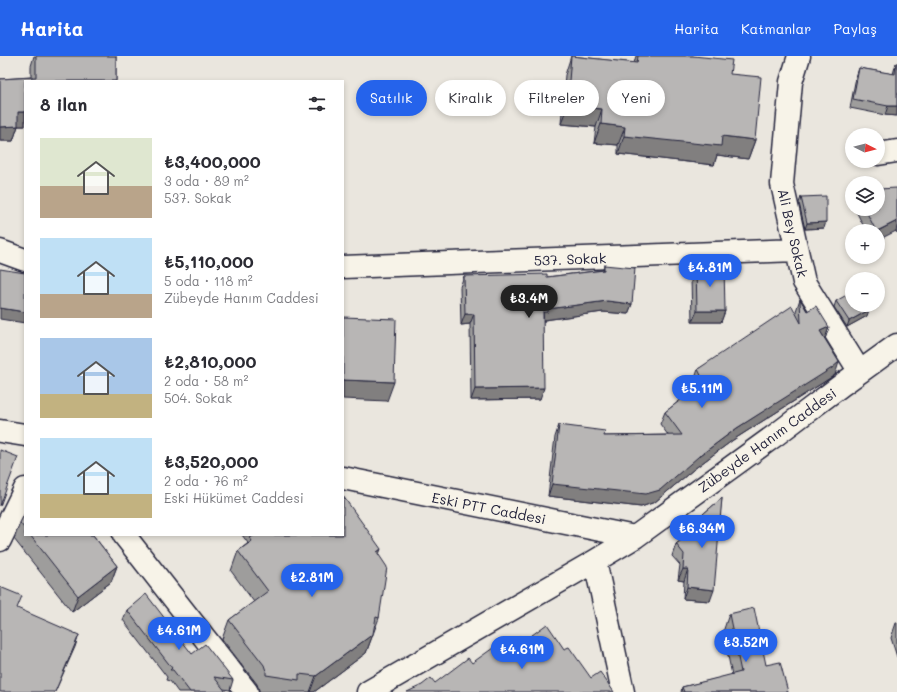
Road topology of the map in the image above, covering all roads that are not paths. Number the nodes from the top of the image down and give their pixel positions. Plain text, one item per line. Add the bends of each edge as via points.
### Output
1 (799, 56) edge
2 (897, 151) edge
3 (885, 153) edge
4 (796, 250) junction
5 (0, 251) edge
6 (24, 260) edge
7 (344, 267) edge
8 (897, 345) edge
9 (860, 372) junction
10 (0, 430) edge
11 (24, 435) edge
12 (344, 478) edge
13 (24, 491) edge
14 (125, 536) edge
15 (635, 537) junction
16 (0, 540) edge
17 (595, 561) junction
18 (247, 692) edge
19 (368, 692) edge
20 (623, 692) edge

1 - 4 street, Ali Bey Sokak via 791,82 782,184
2 - 3 street
4 - 7 street, 537. Sokak
4 - 9 street, Ali Bey Sokak via 804,282
5 - 6 street
8 - 9 street, Zübeyde Hanım Caddesi
9 - 15 street, Zübeyde Hanım Caddesi
10 - 11 street
12 - 15 street, Eski PTT Caddesi
13 - 16 street
14 - 18 street
15 - 17 street, Zübeyde Hanım Caddesi
17 - 19 street, Zübeyde Hanım Caddesi
17 - 20 street

